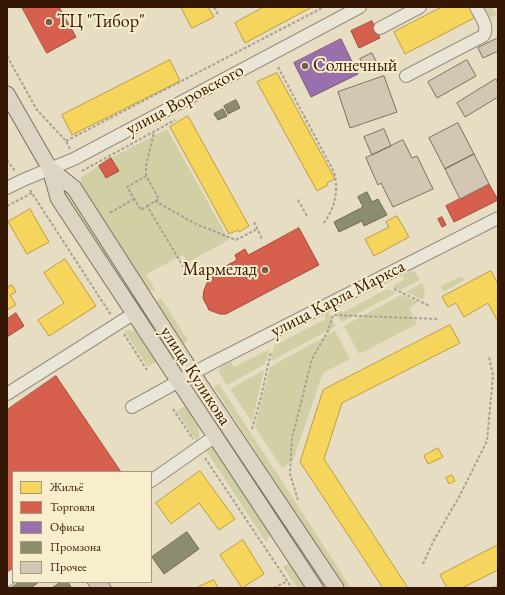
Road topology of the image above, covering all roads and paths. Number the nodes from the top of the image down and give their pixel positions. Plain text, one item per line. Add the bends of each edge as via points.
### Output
1 (214, 7) edge
2 (324, 7) edge
3 (360, 7) edge
4 (420, 7) edge
5 (476, 7) edge
6 (219, 16) dead end
7 (380, 28) dead end
8 (7, 56) edge
9 (278, 67) dead end
10 (406, 76) dead end
11 (7, 94) edge
12 (181, 117) dead end
13 (154, 131) junction
14 (66, 141) junction
15 (7, 160) edge
16 (74, 160) junction
17 (10, 165) junction
18 (7, 167) edge
19 (50, 169) junction
20 (82, 171) dead end
21 (146, 176) junction
22 (23, 180) junction
23 (7, 188) edge
24 (32, 193) junction
25 (134, 199) junction
26 (298, 200) dead end
27 (155, 201) junction
28 (7, 206) edge
29 (148, 206) junction
30 (110, 213) dead end
31 (307, 216) dead end
32 (498, 218) edge
33 (254, 222) dead end
34 (323, 224) dead end
35 (257, 228) junction
36 (262, 239) dead end
37 (189, 276) dead end
38 (394, 289) dead end
39 (430, 306) dead end
40 (133, 314) junction
41 (438, 319) dead end
42 (117, 324) junction
43 (271, 352) dead end
44 (490, 357) dead end
45 (147, 370) dead end
46 (193, 374) junction
47 (179, 382) junction
48 (7, 394) edge
49 (132, 407) dead end
50 (173, 409) dead end
51 (252, 429) dead end
52 (214, 437) junction
53 (199, 448) junction
54 (152, 480) edge
55 (298, 500) dead end
56 (423, 564) dead end
57 (287, 580) junction
58 (498, 585) edge
59 (274, 588) edge
60 (292, 588) edge
61 (315, 588) edge
62 (336, 588) edge
63 (492, 588) edge

1 - 6 path
2 - 14 path
3 - 16 street, улица Воровского
4 - 7 street
5 - 10 street via 486,27 483,36
8 - 14 path via 36,110
9 - 34 path via 334,172 338,185 331,214
11 - 19 main road, улица Куликова
12 - 13 path
13 - 20 path
13 - 21 path
14 - 16 path
15 - 17 path
16 - 19 street, улица Воровского
17 - 18 path
17 - 22 path
19 - 22 street, улица Воровского
19 - 40 main road, улица Куликова via 58,198
19 - 46 main road, улица Куликова via 74,188
21 - 25 path via 127,187
21 - 27 path via 159,199
22 - 23 street, улица Воровского
22 - 24 path
24 - 28 path
24 - 42 path
25 - 29 path via 141,210
25 - 30 path
26 - 31 path
27 - 29 path
27 - 35 path via 196,224 236,240
29 - 37 path
32 - 46 street, улица Карла Маркса
33 - 35 path
35 - 36 path
38 - 39 path
40 - 42 street
40 - 47 main road, улица Куликова
41 - 55 path via 333,315 328,331 312,359 292,438 290,474
42 - 45 path
42 - 48 street
43 - 51 path
44 - 56 path via 493,376 487,441
46 - 47 street, улица Карла Маркса
46 - 62 main road, улица Куликова
47 - 49 street, улица Карла Маркса
47 - 52 main road, улица Куликова
50 - 53 path
52 - 53 street
52 - 61 main road, улица Куликова
53 - 54 street
53 - 57 path
57 - 59 path
57 - 60 path
58 - 63 path

